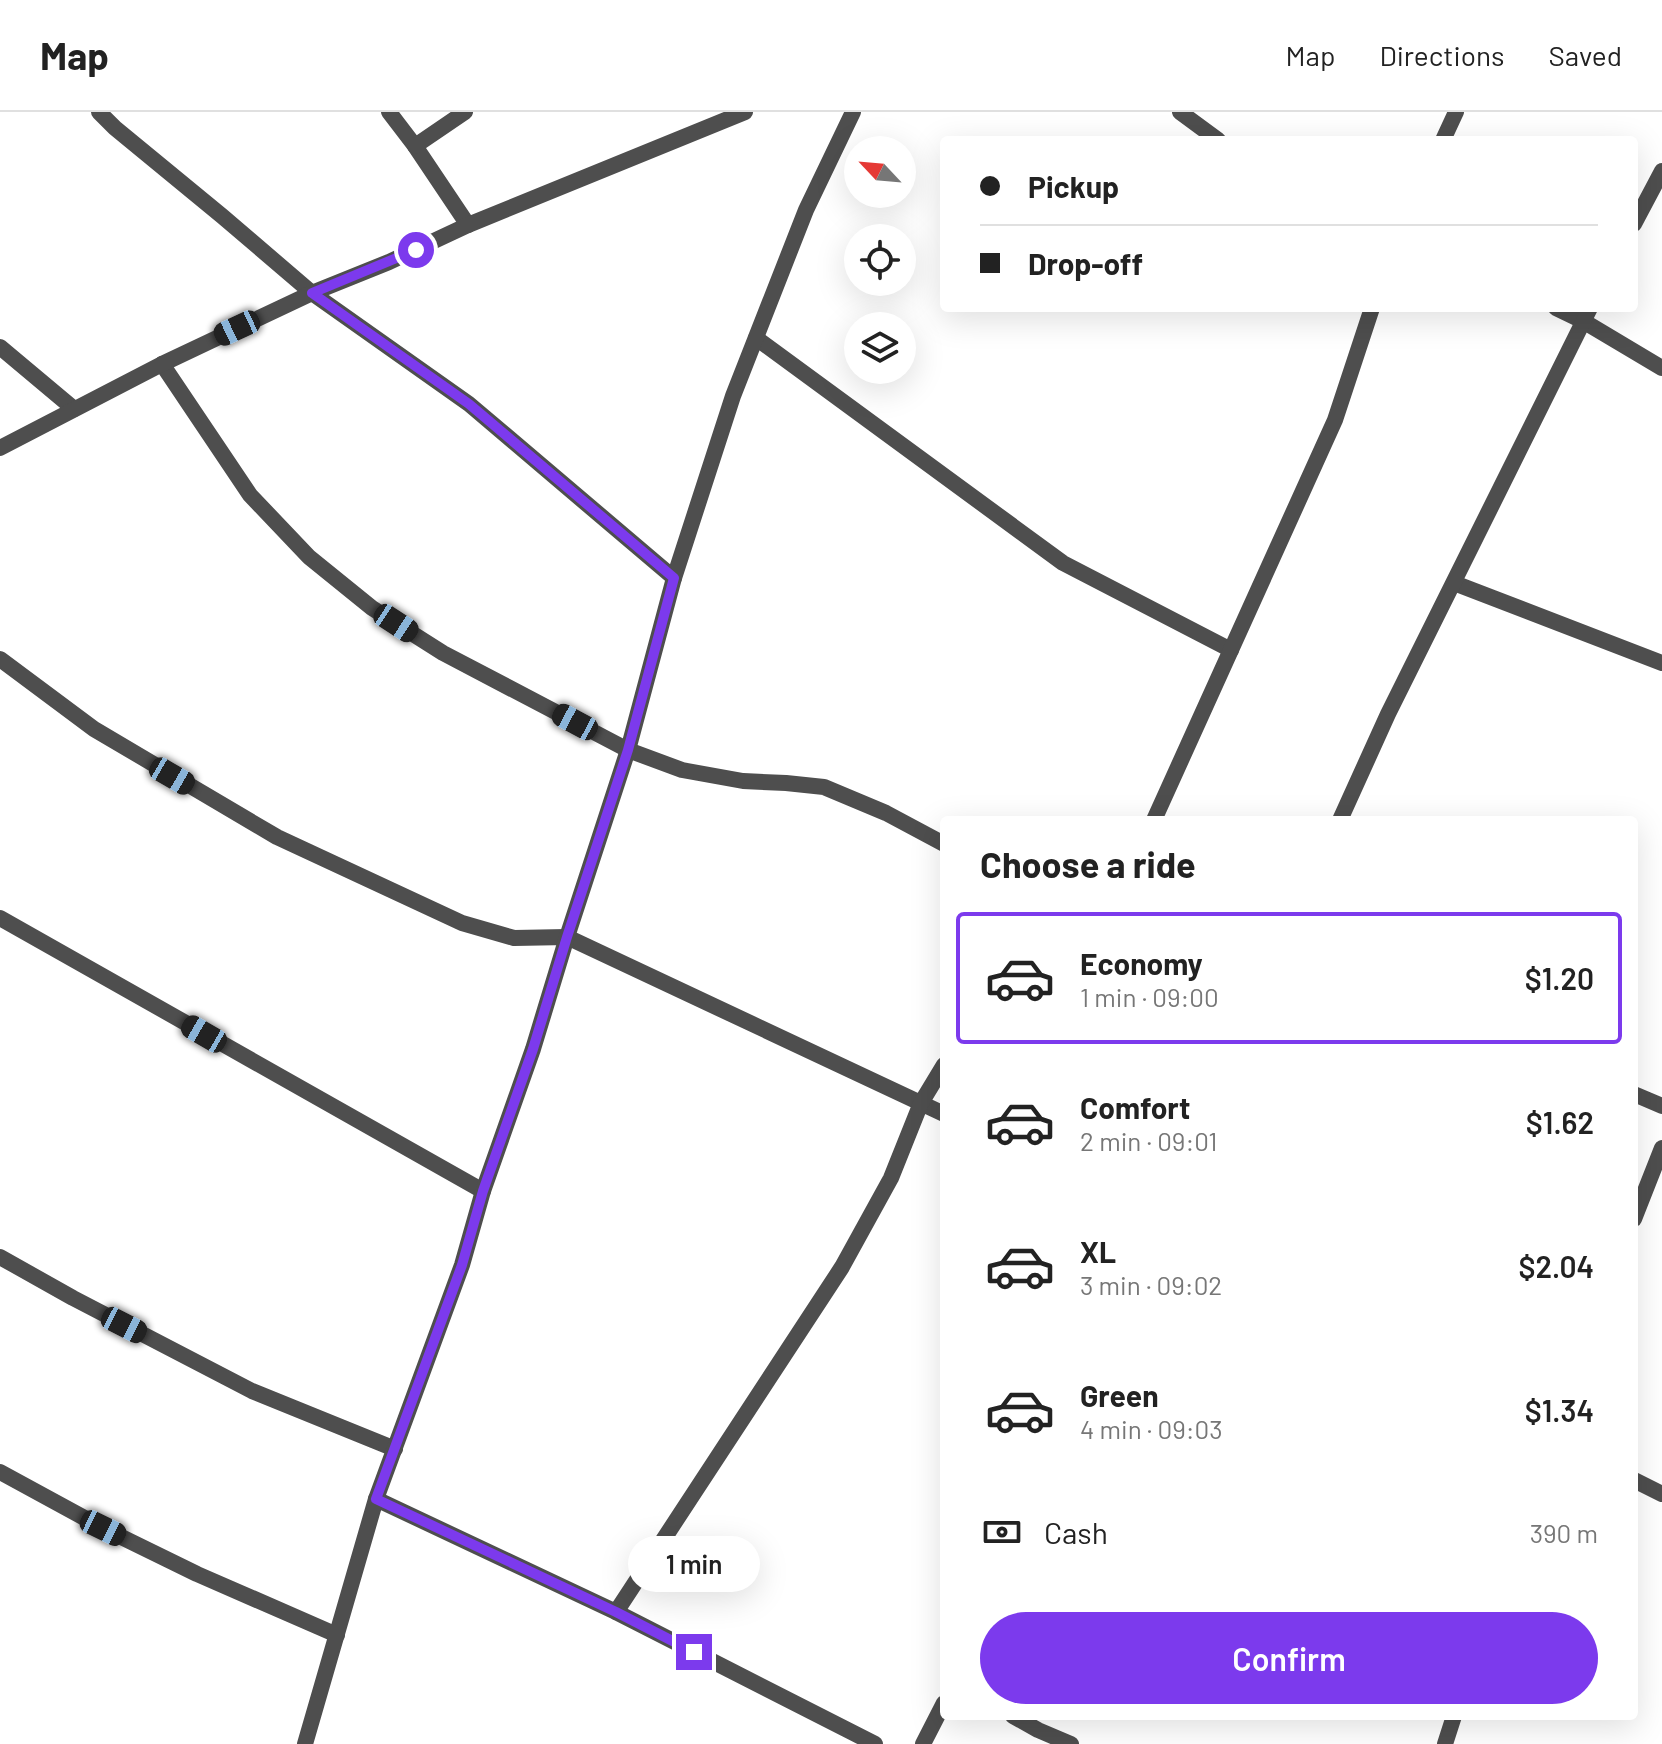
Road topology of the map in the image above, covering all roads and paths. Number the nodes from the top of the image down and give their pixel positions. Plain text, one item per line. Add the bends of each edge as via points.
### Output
1 (99, 112) edge
2 (389, 112) edge
3 (465, 112) edge
4 (745, 112) edge
5 (853, 112) edge
6 (1180, 112) edge
7 (1456, 112) edge
8 (1213, 136) edge
9 (1445, 136) edge
10 (415, 146) junction
11 (1662, 171) edge
12 (1638, 216) edge
13 (468, 225) junction
14 (312, 293) junction
15 (1371, 312) edge
16 (1586, 314) edge
17 (756, 338) junction
18 (0, 347) edge
19 (162, 364) junction
20 (1662, 368) edge
21 (74, 409) junction
22 (0, 448) edge
23 (674, 578) junction
24 (1454, 583) junction
25 (1231, 650) junction
26 (0, 659) edge
27 (1662, 663) edge
28 (628, 750) junction
29 (1156, 816) edge
30 (1342, 816) edge
31 (940, 842) edge
32 (0, 918) edge
33 (567, 937) junction
34 (940, 1072) edge
35 (1638, 1096) edge
36 (921, 1103) junction
37 (1662, 1106) edge
38 (940, 1112) edge
39 (1662, 1148) edge
40 (483, 1191) junction
41 (1638, 1209) edge
42 (0, 1257) edge
43 (395, 1449) junction
44 (0, 1472) edge
45 (1638, 1482) edge
46 (1662, 1494) edge
47 (376, 1499) junction
48 (616, 1612) junction
49 (337, 1635) junction
50 (940, 1711) edge
51 (1020, 1720) edge
52 (1453, 1720) edge
53 (305, 1744) edge
54 (875, 1744) edge
55 (923, 1744) edge
56 (1071, 1744) edge
57 (1445, 1744) edge

1 - 14 street
2 - 10 street
3 - 10 street
4 - 13 street
5 - 17 street via 806,210
6 - 8 street
7 - 9 street
10 - 13 street
11 - 12 street
13 - 14 street
14 - 19 street
14 - 23 street via 469,404
15 - 25 street via 1335,420
16 - 20 street
16 - 24 street
17 - 23 street
17 - 25 street via 1063,563
18 - 21 street
19 - 21 street
19 - 28 street via 250,495 309,557 372,608 443,653
21 - 22 street
23 - 28 street
24 - 27 street
24 - 30 street
25 - 29 street
26 - 33 street via 94,729 277,837 462,923 514,938
28 - 31 street via 682,770 824,787
28 - 33 street
32 - 40 street
33 - 36 street
33 - 40 street
34 - 36 street
35 - 37 street
36 - 38 street
36 - 48 street via 891,1178 842,1267
39 - 41 street
40 - 43 street via 462,1265
42 - 43 street via 252,1391
43 - 47 street
44 - 49 street via 197,1574
45 - 46 street
47 - 48 street
47 - 49 street
48 - 54 street
49 - 53 street
50 - 55 street
51 - 56 street
52 - 57 street

